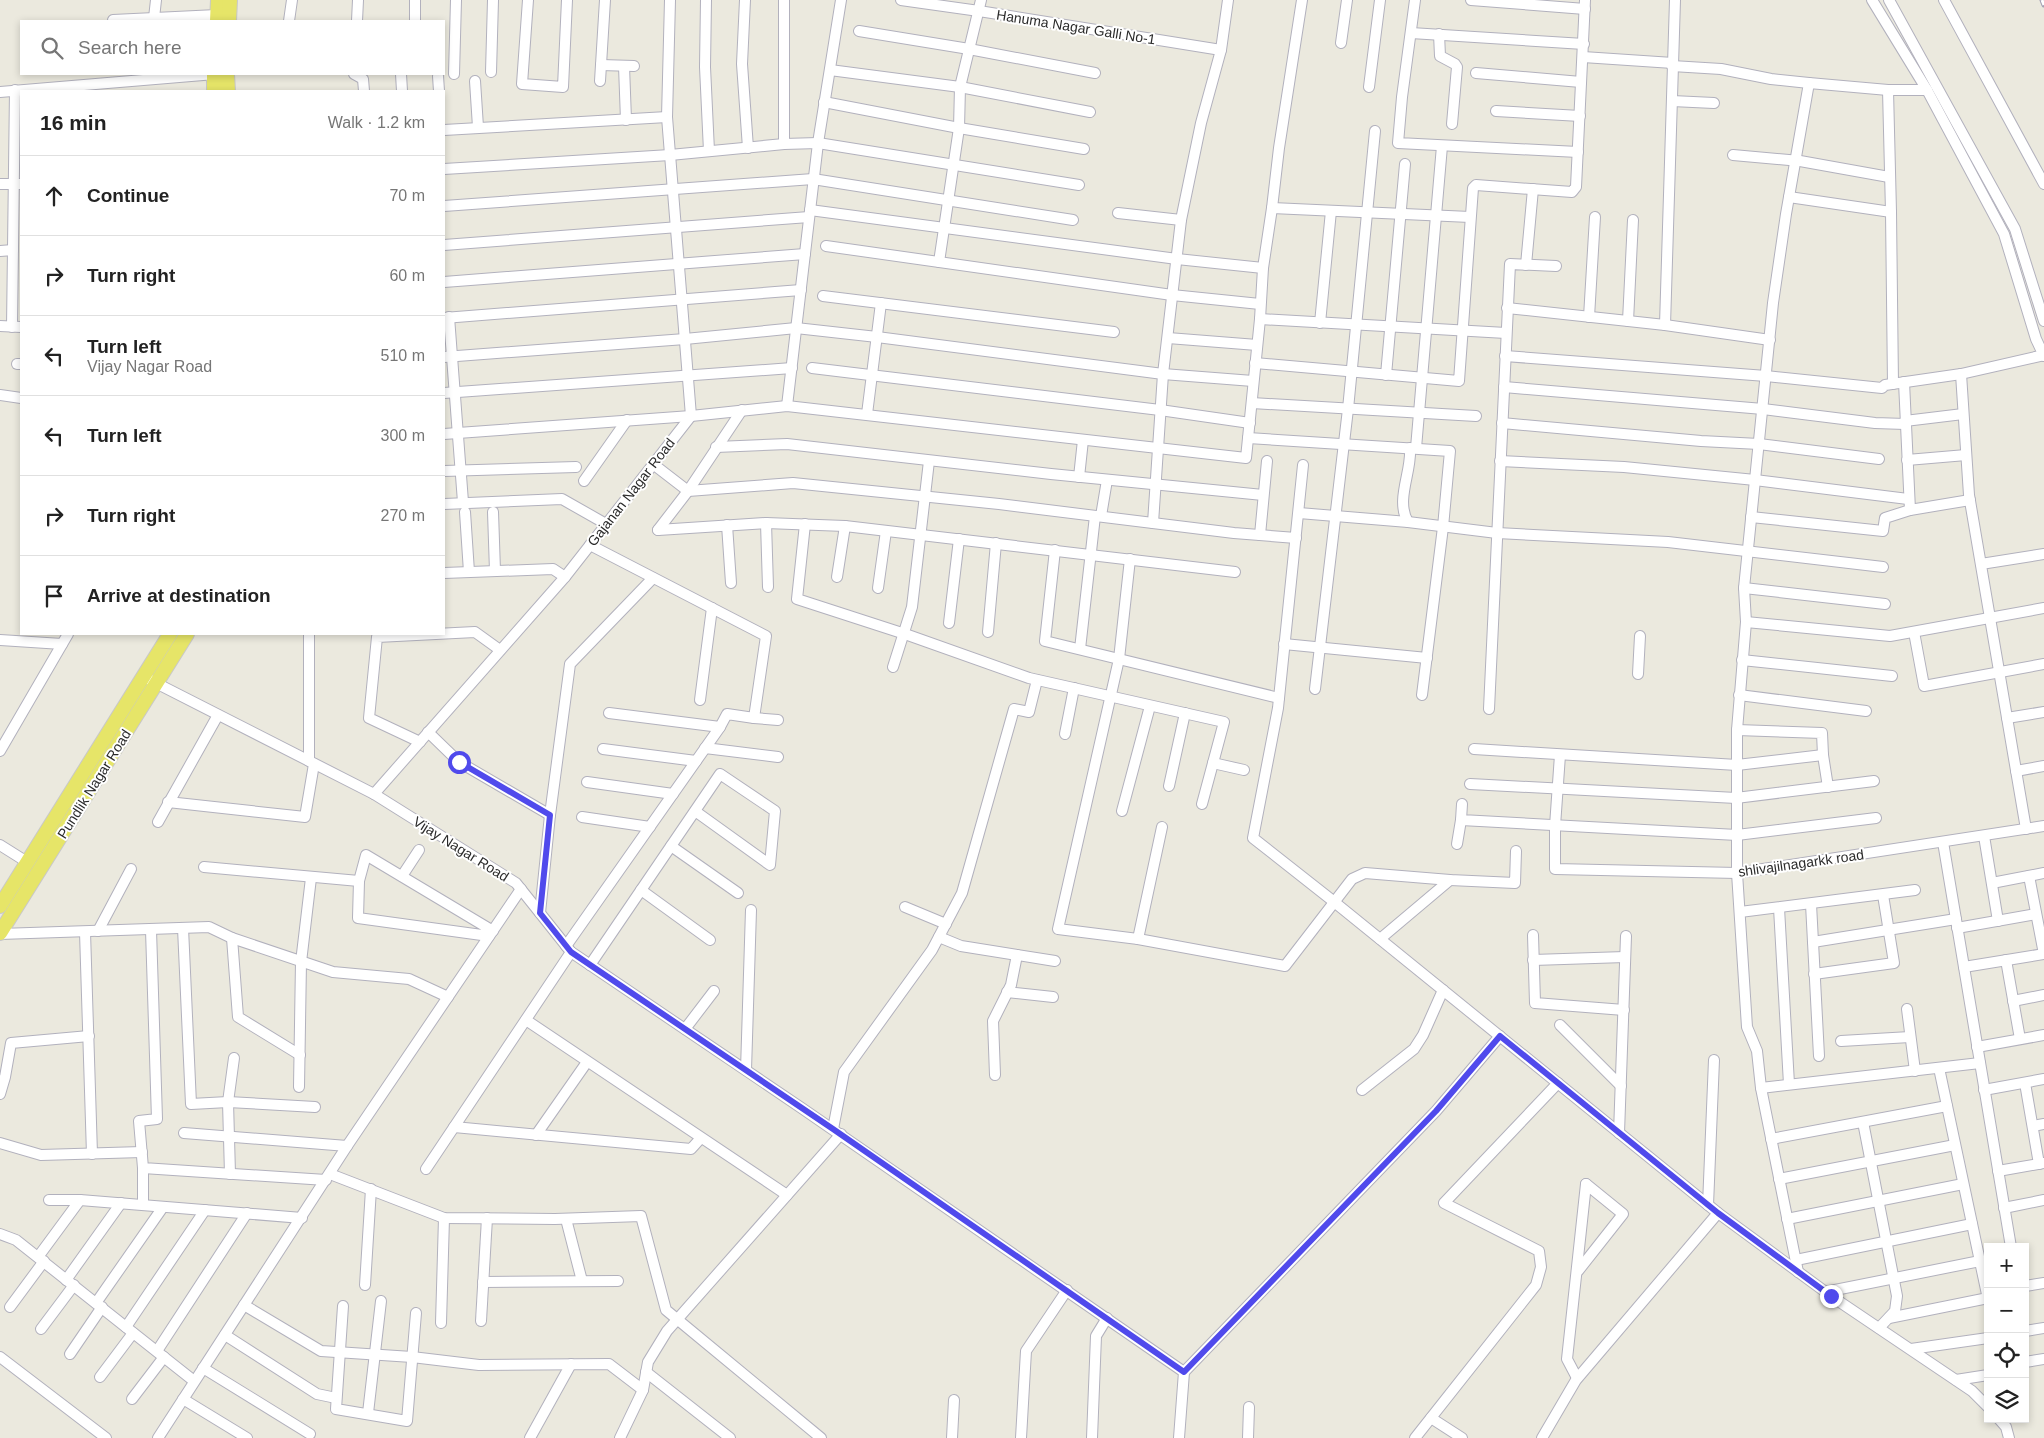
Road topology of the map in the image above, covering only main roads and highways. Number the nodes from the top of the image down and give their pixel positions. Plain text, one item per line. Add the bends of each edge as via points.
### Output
1 (218, 0) edge
2 (230, 0) edge
3 (221, 19) edge
4 (214, 75) edge
5 (228, 75) edge
6 (214, 90) edge
7 (228, 90) edge
8 (169, 635) edge
9 (186, 635) edge
10 (0, 906) edge
11 (0, 933) edge

1 - 3 main road
2 - 3 main road
4 - 6 main road
5 - 7 main road
8 - 10 main road, Pundlik Nagar Road
9 - 11 main road, Pundlik Nagar Road

